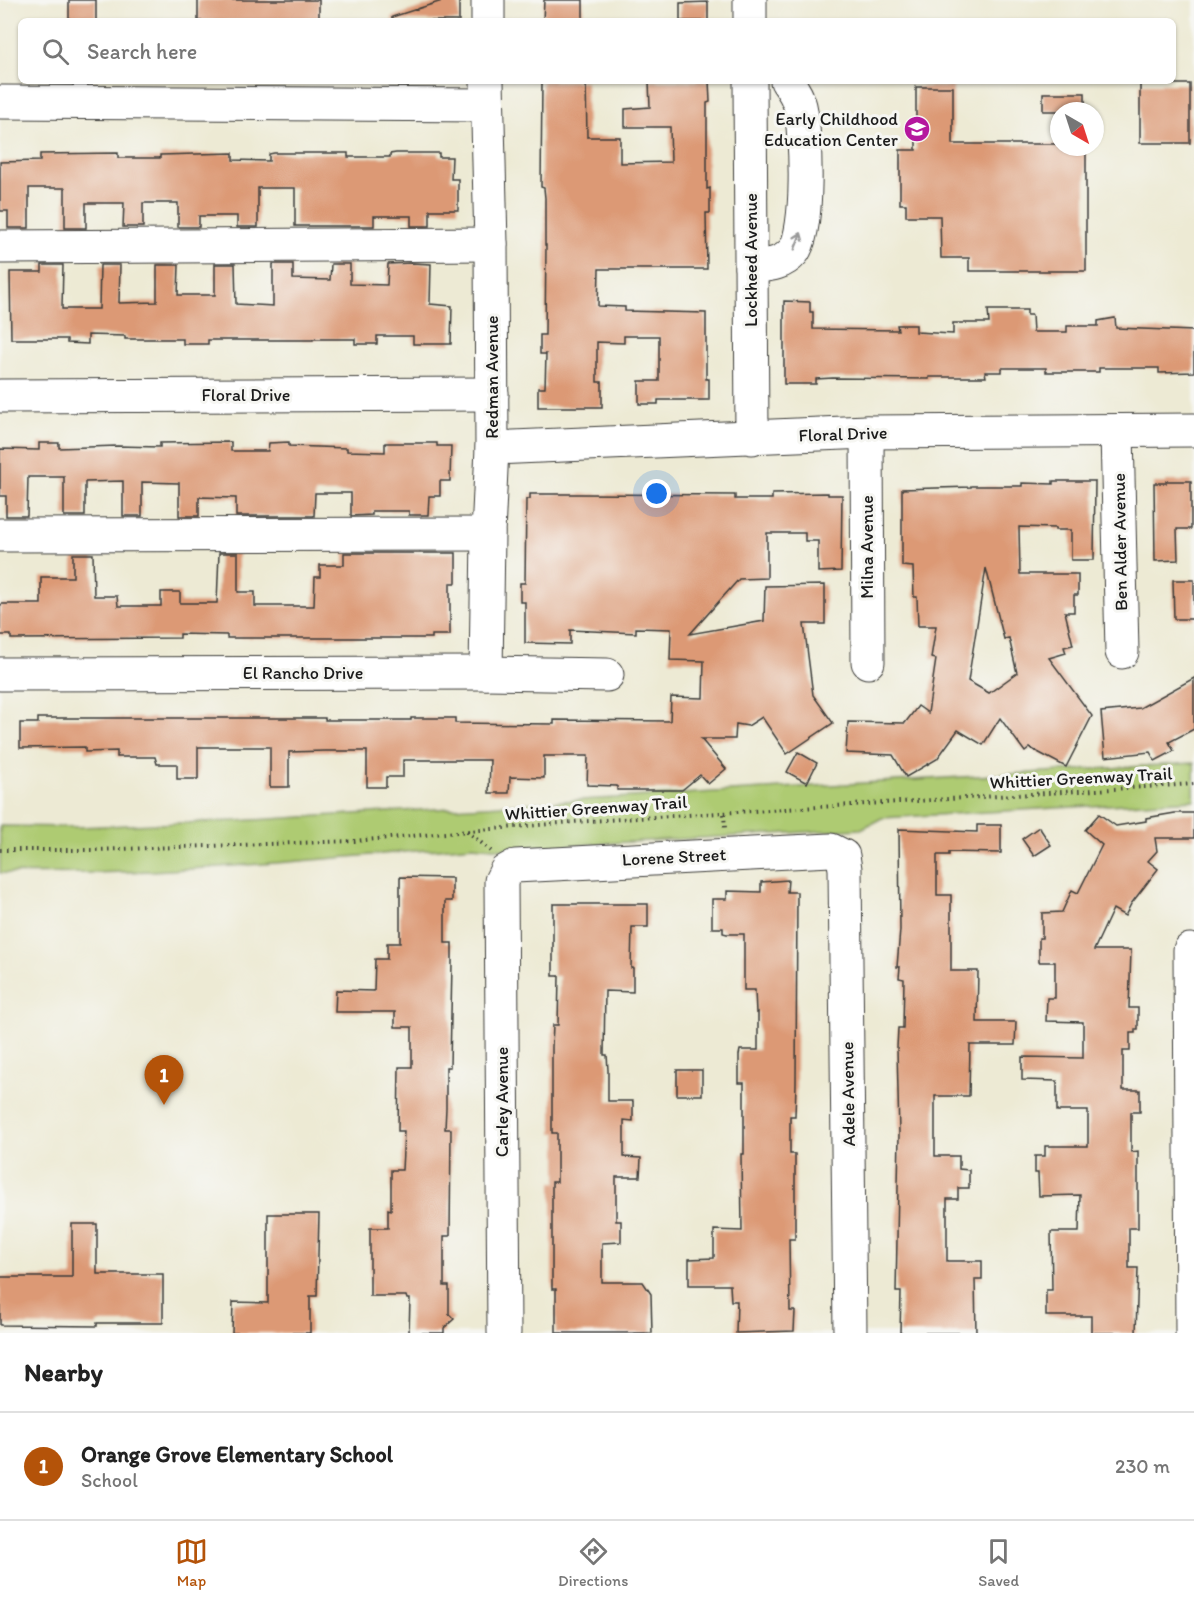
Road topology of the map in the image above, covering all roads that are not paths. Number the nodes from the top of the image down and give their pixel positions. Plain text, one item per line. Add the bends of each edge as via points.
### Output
1 (488, 0) edge
2 (750, 0) edge
3 (488, 18) edge
4 (750, 18) edge
5 (750, 84) edge
6 (789, 84) edge
7 (487, 93) edge
8 (0, 102) edge
9 (491, 244) junction
10 (0, 247) edge
11 (751, 267) junction
12 (492, 394) junction
13 (0, 396) edge
14 (1194, 430) edge
15 (867, 432) junction
16 (1117, 432) junction
17 (752, 438) junction
18 (492, 448) junction
19 (488, 534) junction
20 (0, 535) edge
21 (1122, 652) dead end
22 (868, 662) dead end
23 (486, 673) junction
24 (0, 674) edge
25 (607, 675) dead end
26 (843, 856) joint
27 (506, 871) joint
28 (1190, 950) dead end
29 (504, 1333) edge
30 (850, 1333) edge
31 (1192, 1333) edge

1 - 3 street
2 - 4 street
5 - 11 street, Lockheed Avenue
11 -> 6 street via 780,263 794,251 801,237 803,123 800,102
7 - 8 street
7 - 9 street, Redman Avenue
9 - 10 street
9 - 12 street, Redman Avenue
11 - 17 street, Lockheed Avenue
12 - 13 street, Floral Drive
12 - 18 street, Redman Avenue
14 - 16 street, Floral Drive
15 - 16 street, Floral Drive
15 - 17 street, Floral Drive
15 - 22 street, Milna Avenue
16 - 21 street, Ben Alder Avenue
17 - 18 street, Floral Drive
18 - 19 street, Redman Avenue
19 - 20 street
19 - 23 street, Redman Avenue
23 - 24 street, El Rancho Drive
23 - 25 street, El Rancho Drive
26 - 27 street, Lorene Street via 831,849 515,866
26 - 30 street, Adele Avenue
27 - 29 street, Carley Avenue via 501,881
28 - 31 street

